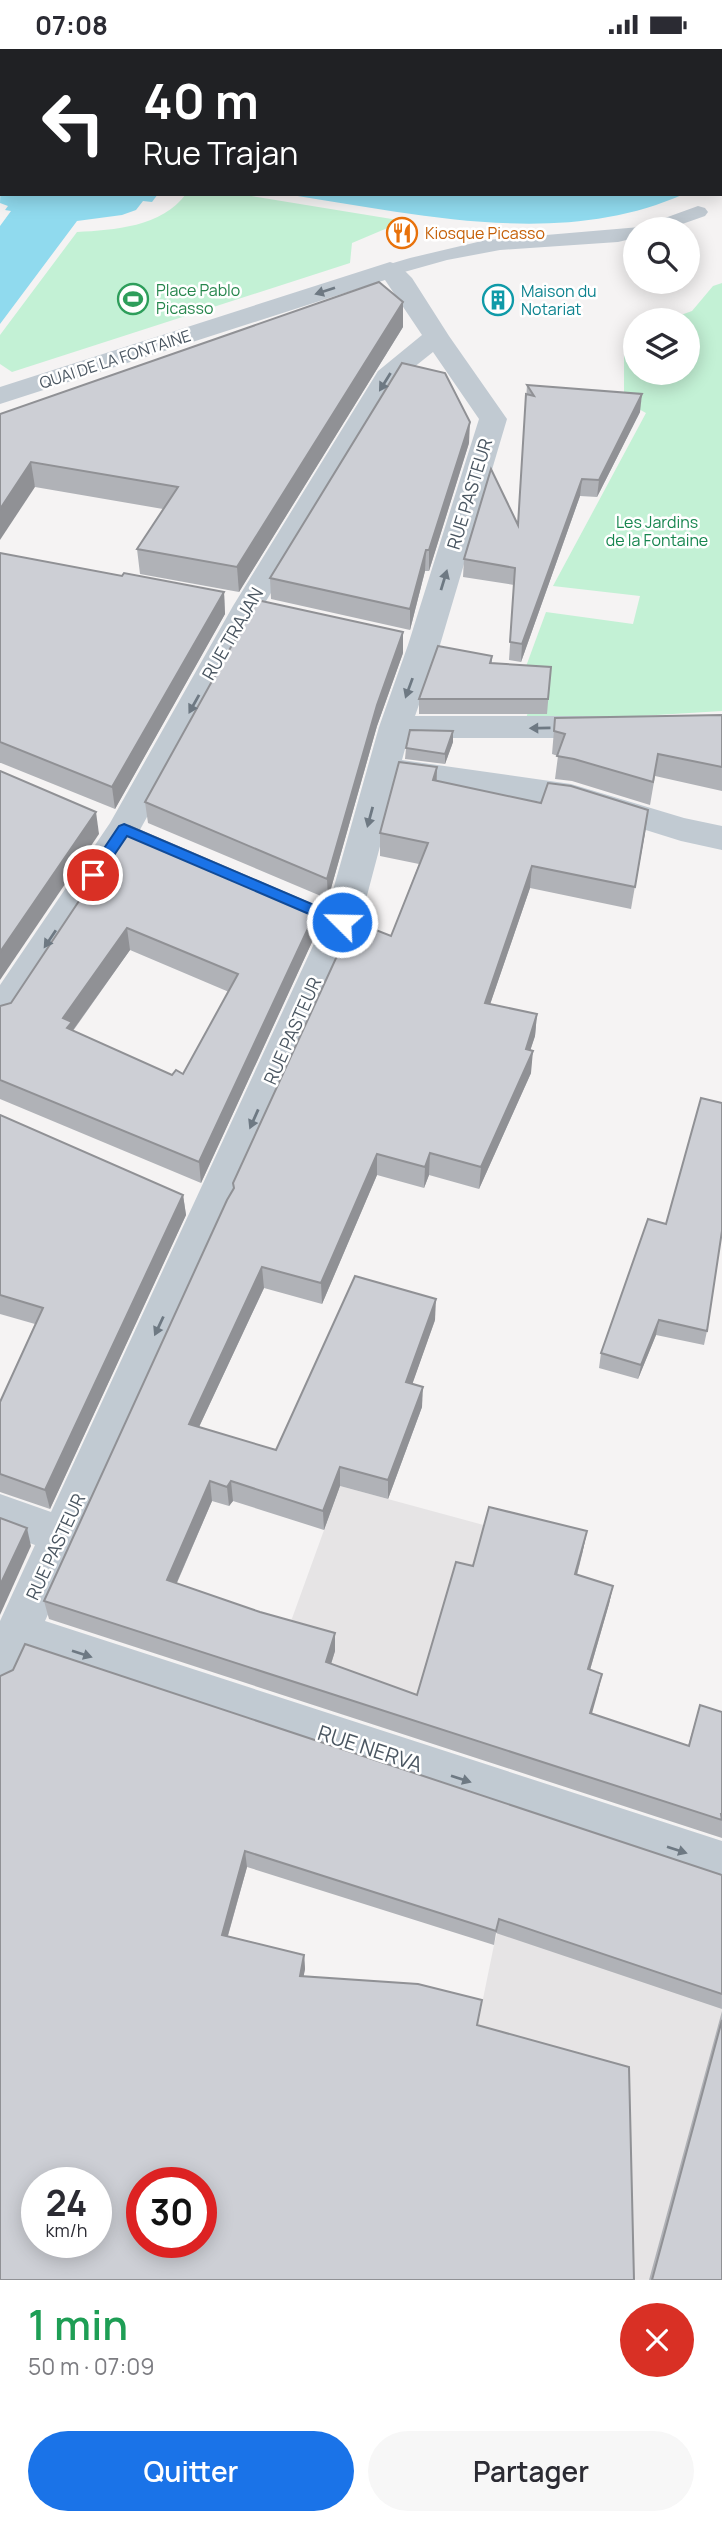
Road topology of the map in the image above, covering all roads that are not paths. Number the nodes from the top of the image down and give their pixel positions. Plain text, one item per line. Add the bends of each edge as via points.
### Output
1 (698, 212) dead end
2 (684, 217) edge
3 (623, 235) edge
4 (390, 270) junction
5 (436, 337) junction
6 (0, 396) edge
7 (395, 727) junction
8 (632, 727) edge
9 (383, 769) junction
10 (722, 838) edge
11 (0, 1013) edge
12 (176, 1192) edge
13 (214, 1208) junction
14 (0, 1513) edge
15 (61, 1535) junction
16 (9, 1652) edge
17 (722, 1865) edge

1 - 2 lane
3 - 4 lane via 498,244
4 - 5 street
4 -> 6 street, QUAI DE LA FONTAINE
5 - 7 street, RUE PASTEUR via 493,419 410,642
5 -> 11 street, RUE TRAJAN via 392,371 247,606 124,829
8 -> 7 street
7 - 9 street, RUE PASTEUR
9 - 10 street via 571,795
9 -> 13 street, RUE PASTEUR
12 - 13 street
13 -> 15 street, RUE PASTEUR
14 - 15 street
15 - 16 street, RUE PASTEUR
16 -> 17 street, RUE NERVA

